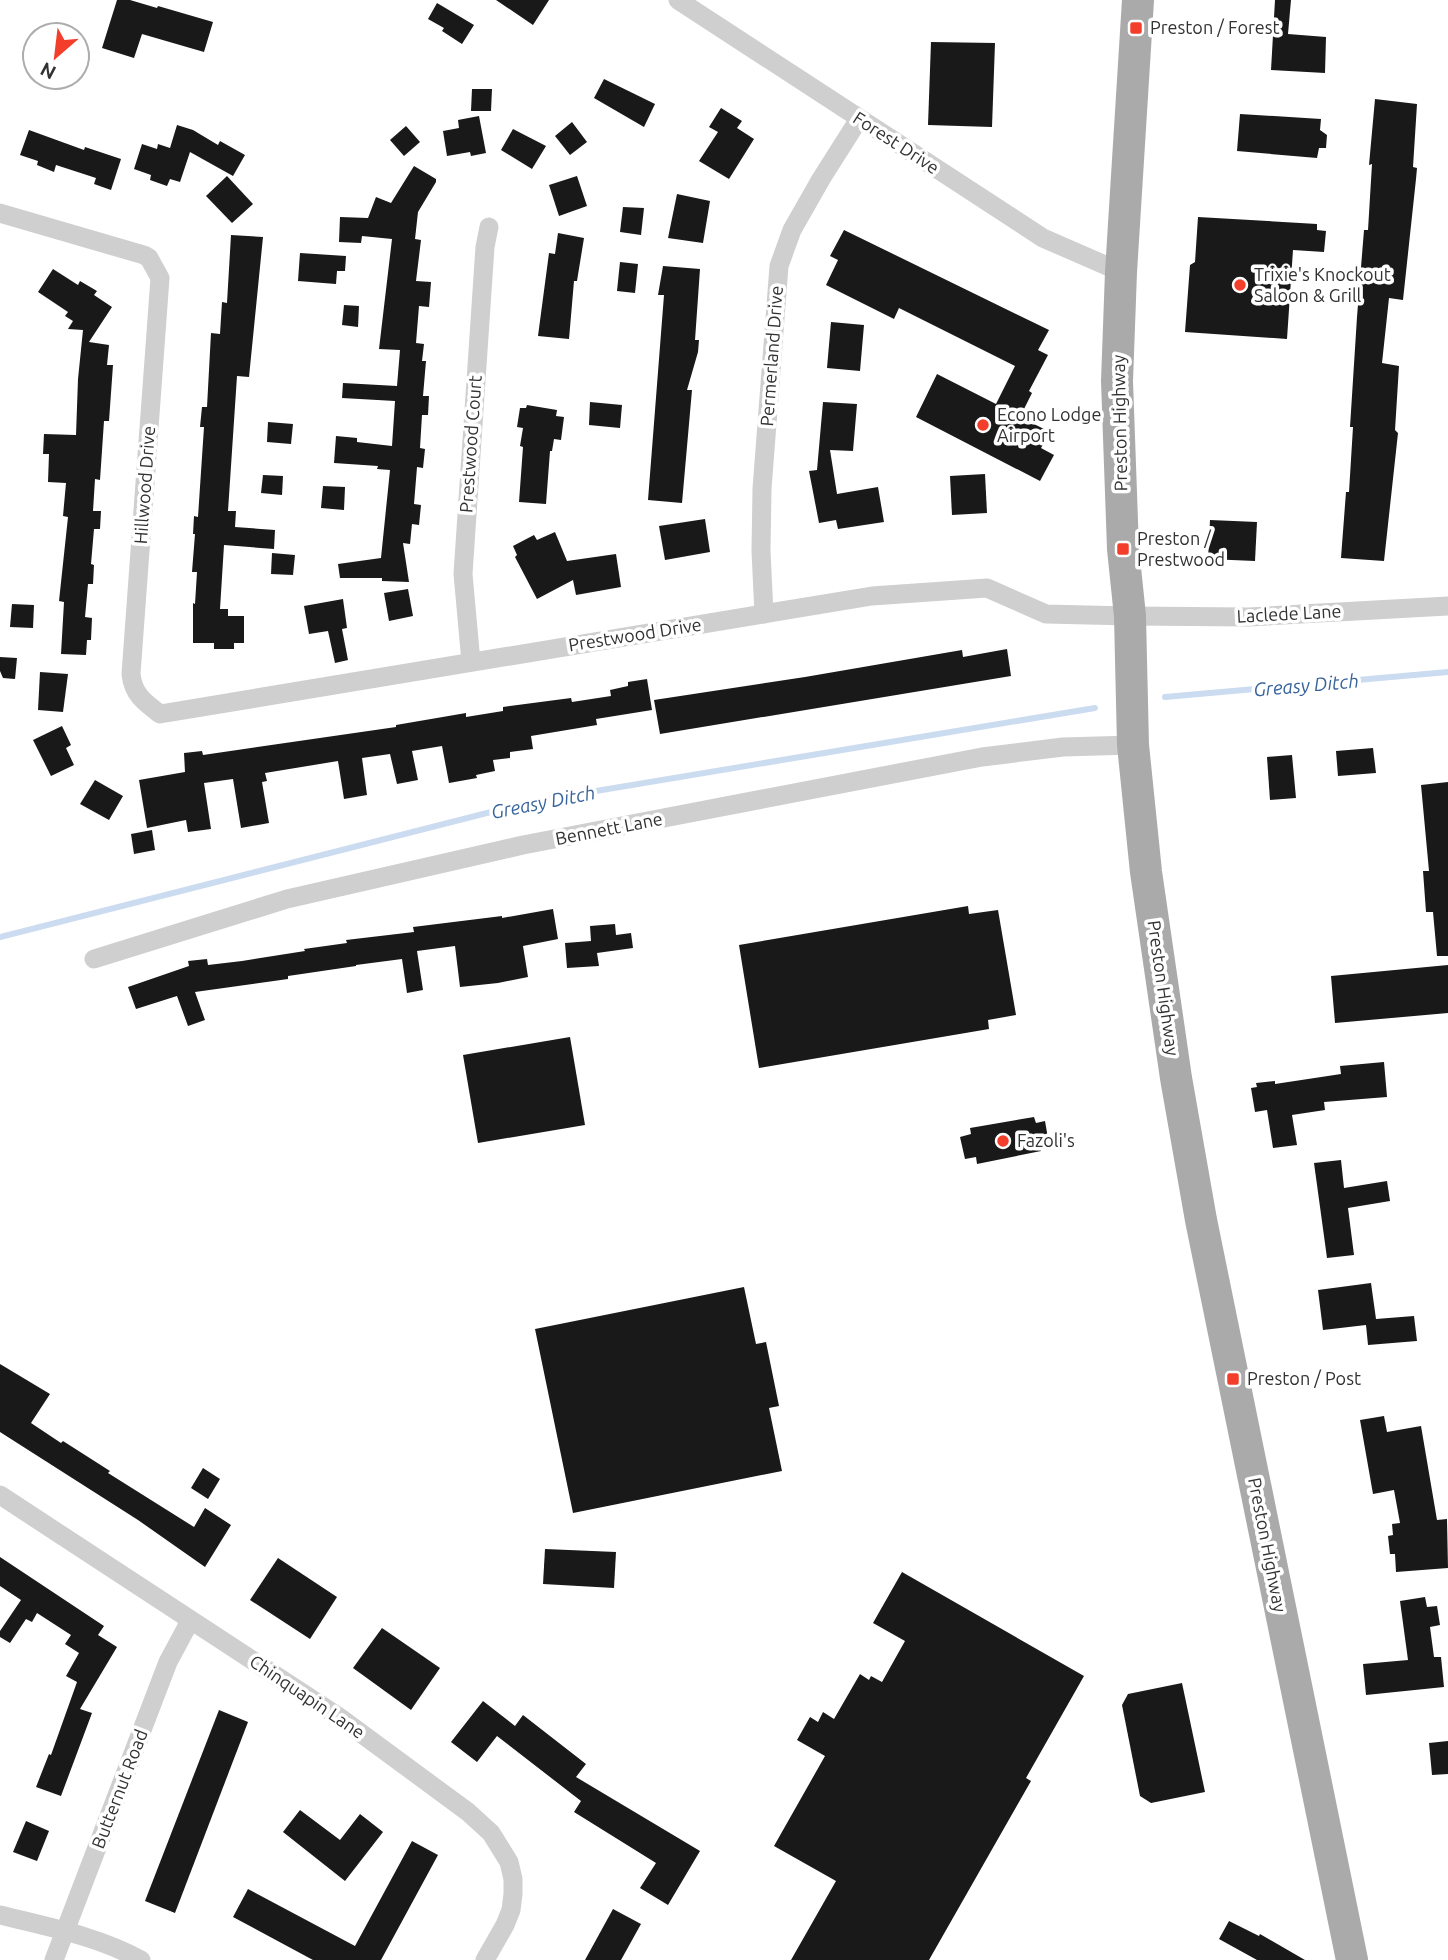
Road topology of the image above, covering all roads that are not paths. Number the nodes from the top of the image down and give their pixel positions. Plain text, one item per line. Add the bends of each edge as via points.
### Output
1 (678, 0) edge
2 (1138, 0) edge
3 (859, 119) junction
4 (0, 213) edge
5 (489, 227) dead end
6 (1121, 272) junction
7 (1448, 606) edge
8 (764, 614) junction
9 (1130, 616) junction
10 (471, 662) junction
11 (143, 702) joint
12 (1133, 746) junction
13 (94, 959) dead end
14 (0, 1495) edge
15 (190, 1621) junction
16 (0, 1915) edge
17 (66, 1932) junction
18 (54, 1960) edge
19 (141, 1960) edge
20 (485, 1960) edge
21 (1352, 1960) edge

1 - 3 street, Forest Drive
2 - 6 main road, Preston Highway
3 - 6 street, Forest Drive via 1043,238
3 - 8 street, Permerland Drive via 792,230 779,267 762,489
4 - 11 street, Hillwood Drive via 144,255 160,278 131,674
5 - 10 street, Prestwood Court via 463,575
6 - 9 main road, Preston Highway via 1117,381
7 - 9 street, Laclede Lane via 1249,617
8 - 9 street, Prestwood Drive via 872,596 986,587 1046,614
8 - 10 street, Prestwood Drive
9 - 12 main road, Preston Highway
10 - 11 street, Prestwood Drive via 160,714
12 - 13 street, Bennett Lane via 1063,747 982,757 523,845 287,899
12 - 21 main road, Preston Highway via 1175,1078
14 - 15 street, Chinquapin Lane
15 - 17 street, Butternut Road via 168,1662
15 - 20 street, Chinquapin Lane via 339,1717 491,1833 509,1862 513,1894 505,1925
16 - 17 street
17 - 18 street, Butternut Road
17 - 19 street

